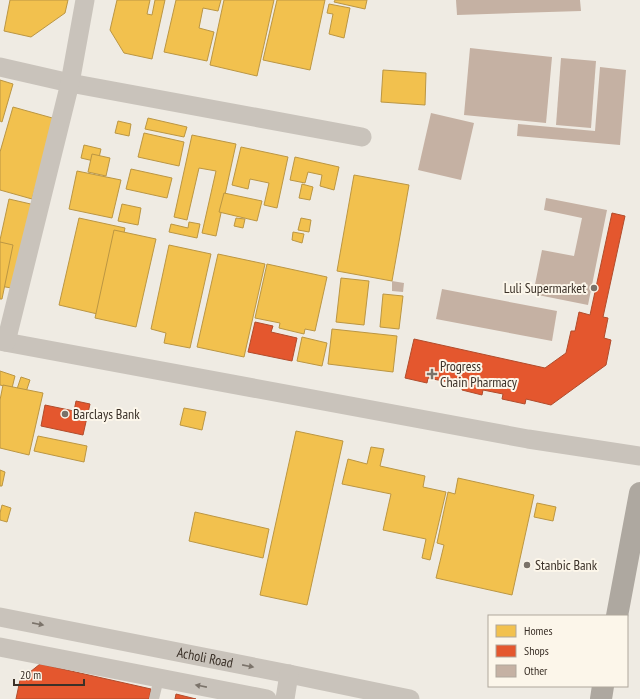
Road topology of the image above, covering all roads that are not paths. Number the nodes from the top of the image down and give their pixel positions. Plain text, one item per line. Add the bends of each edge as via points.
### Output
1 (86, 0) edge
2 (0, 67) edge
3 (70, 82) junction
4 (362, 137) dead end
5 (3, 342) edge
6 (640, 456) edge
7 (640, 493) edge
8 (617, 615) edge
9 (0, 617) edge
10 (0, 647) edge
11 (289, 674) junction
12 (159, 678) junction
13 (604, 687) edge
14 (154, 699) edge
15 (266, 699) edge
16 (285, 699) edge
17 (410, 699) edge
18 (601, 699) edge

1 - 3 street
2 - 3 street
3 - 4 street
3 - 5 street
5 - 6 street via 520,437
7 - 8 main road
9 -> 11 street, Acholi Road
10 - 12 street, Acholi Road
11 - 16 street
11 - 17 street, Acholi Road
12 - 14 lane
15 -> 12 street, Acholi Road
13 - 18 main road

